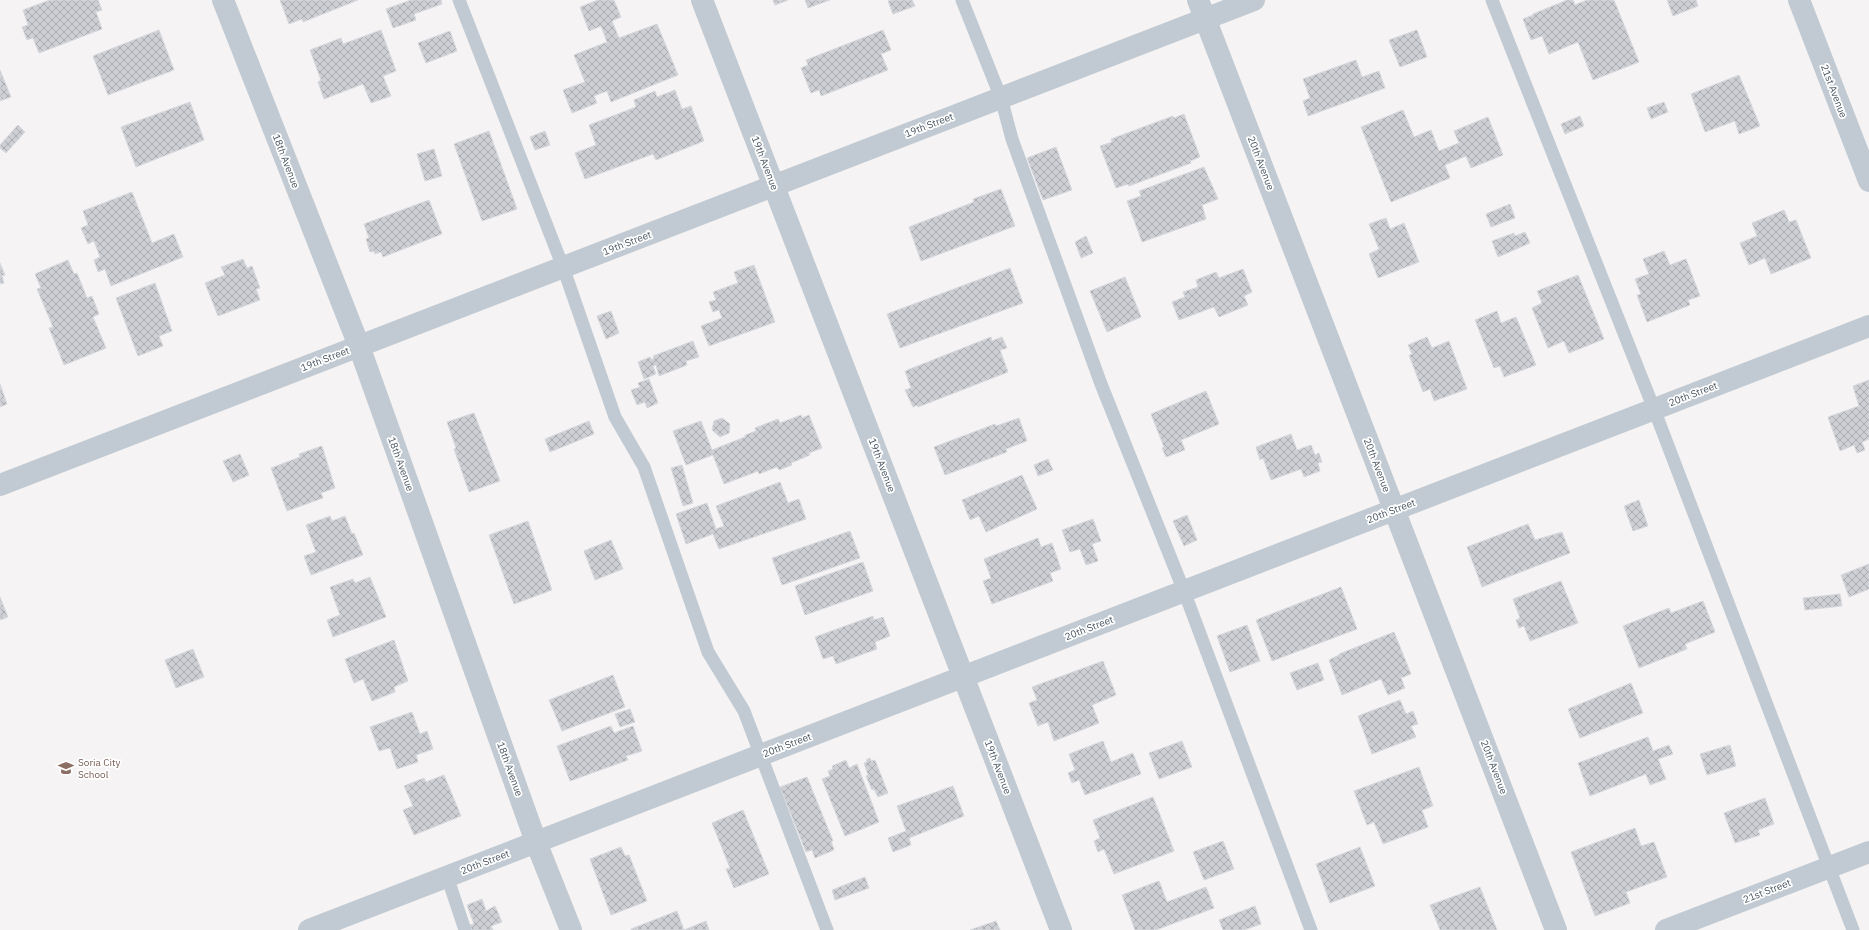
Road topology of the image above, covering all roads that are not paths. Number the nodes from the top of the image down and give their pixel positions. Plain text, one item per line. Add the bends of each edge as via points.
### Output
1 (223, 0) edge
2 (459, 0) edge
3 (702, 0) edge
4 (962, 0) edge
5 (1254, 0) edge
6 (1492, 0) edge
7 (1799, 0) edge
8 (1202, 9) edge
9 (1001, 98) junction
10 (1869, 181) edge
11 (774, 185) junction
12 (563, 267) junction
13 (1869, 326) edge
14 (359, 346) junction
15 (1654, 409) junction
16 (0, 485) edge
17 (1394, 510) junction
18 (1184, 591) junction
19 (963, 677) junction
20 (761, 755) junction
21 (536, 842) junction
22 (1869, 852) edge
23 (1829, 867) junction
24 (447, 876) junction
25 (309, 930) edge
26 (465, 930) edge
27 (571, 930) edge
28 (827, 930) edge
29 (1061, 930) edge
30 (1311, 930) edge
31 (1556, 930) edge
32 (1666, 930) edge
33 (1854, 930) edge

1 - 14 street, 18th Avenue
2 - 12 lane
3 - 11 street, 19th Avenue
4 - 9 lane
5 - 8 street, 19th Street
6 - 15 lane
7 - 10 street, 21st Avenue
8 - 9 street, 19th Street
8 - 17 street, 20th Avenue
9 - 11 street, 19th Street
9 - 18 lane via 1012,139 1101,384
11 - 12 street, 19th Street
11 - 19 street, 19th Avenue
12 - 14 street, 19th Street
12 - 20 lane via 615,418 644,467 708,652 744,711
13 - 15 street, 20th Street
14 - 16 street, 19th Street
14 - 21 street, 18th Avenue
15 - 17 street, 20th Street
15 - 23 lane
17 - 18 street, 20th Street
17 - 31 street, 20th Avenue
18 - 19 street, 20th Street
18 - 30 lane
19 - 20 street, 20th Street
19 - 29 street, 19th Avenue
20 - 21 street, 20th Street
20 - 28 lane
21 - 24 street, 20th Street
21 - 27 street, 18th Avenue
22 - 23 street, 21st Street
23 - 32 street, 21st Street
23 - 33 lane
24 - 25 street, 20th Street
24 - 26 lane

